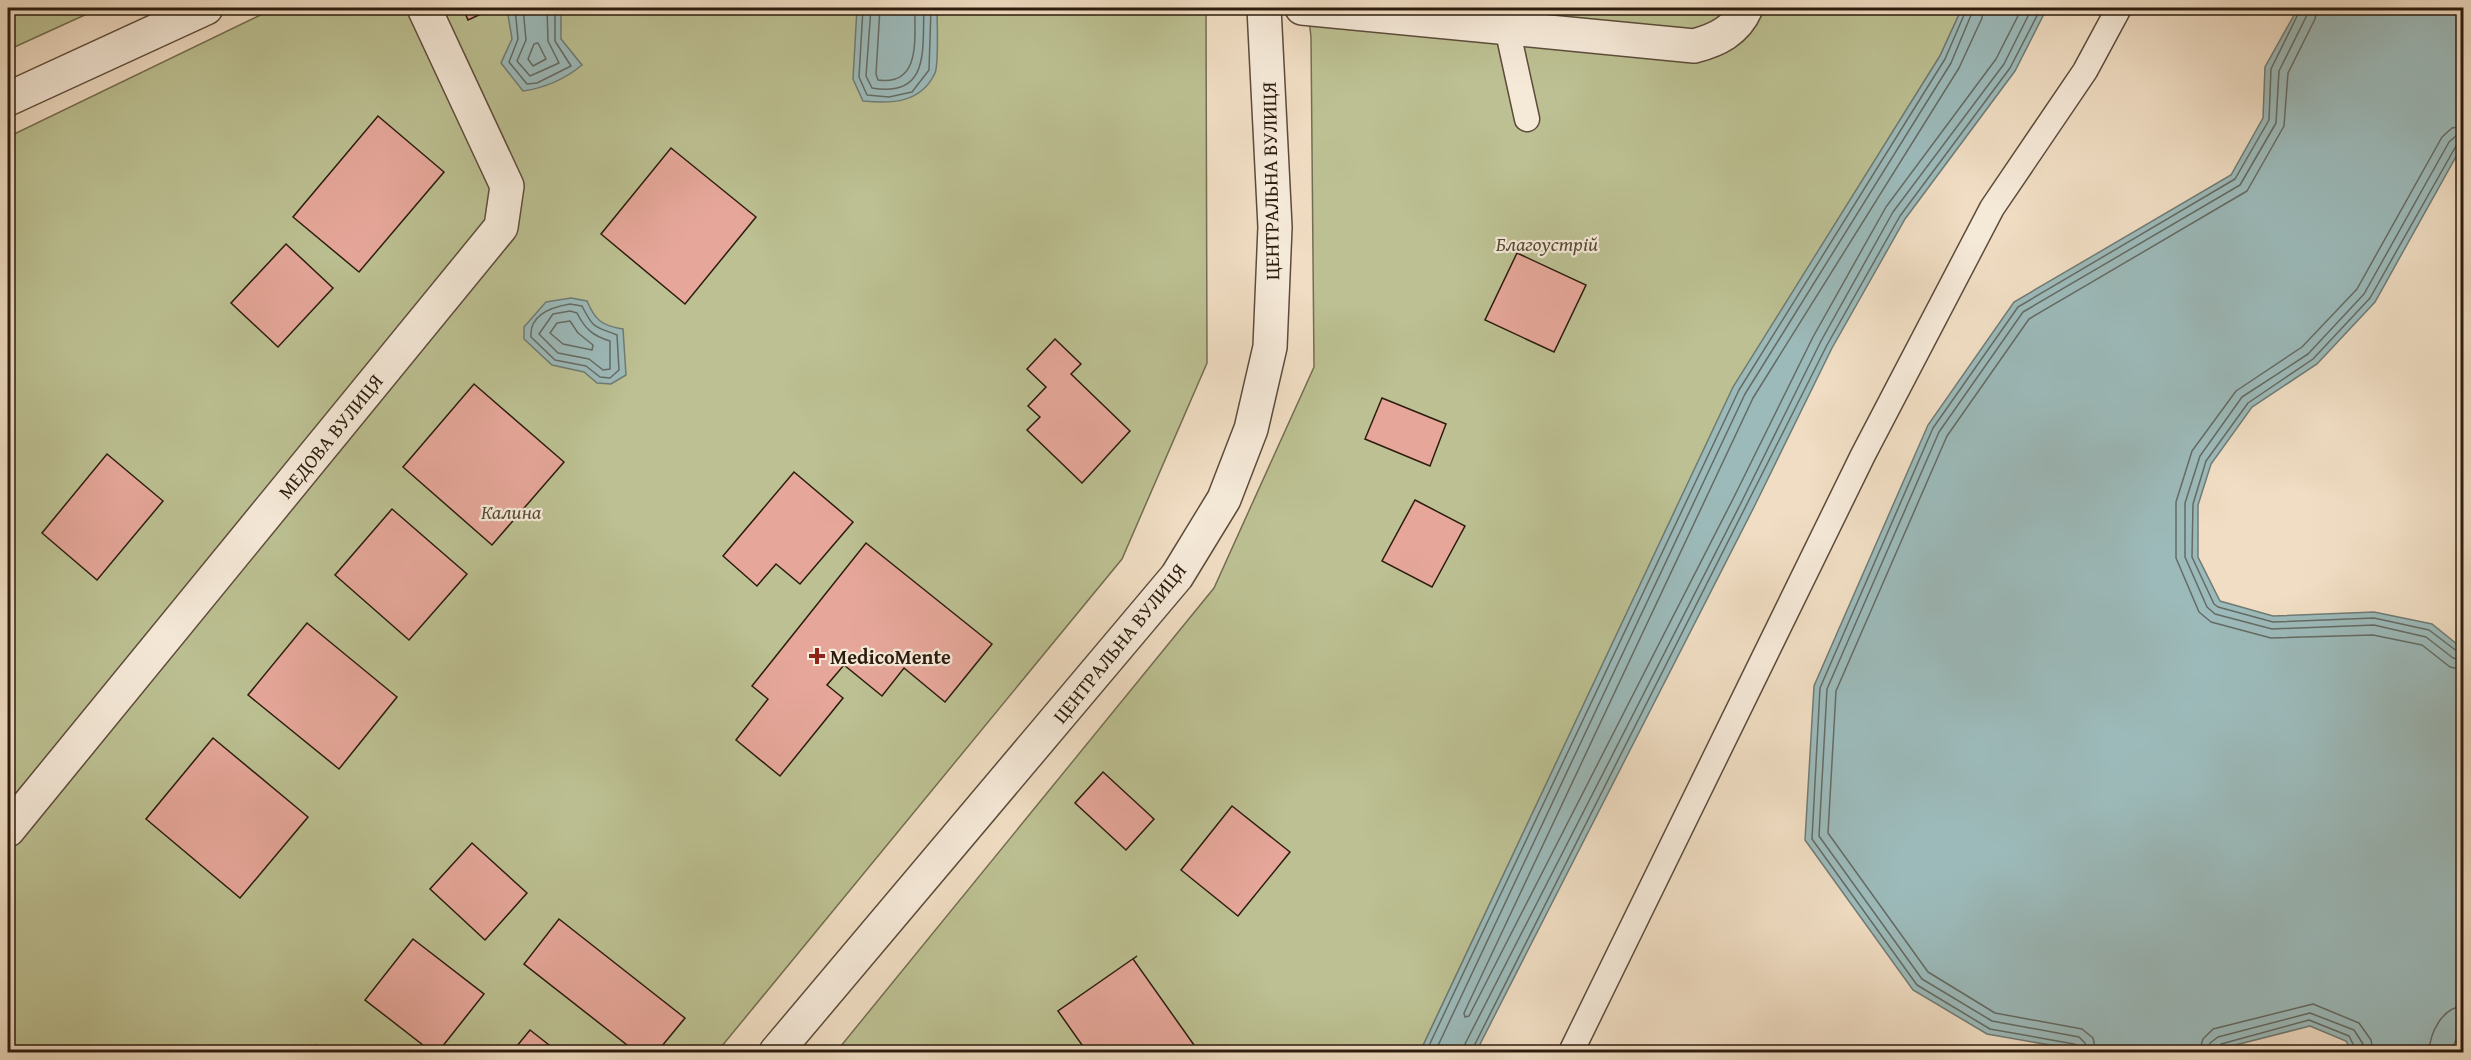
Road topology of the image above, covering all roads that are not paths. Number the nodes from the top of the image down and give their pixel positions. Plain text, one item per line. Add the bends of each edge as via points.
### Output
1 (206, 8) edge
2 (424, 8) edge
3 (1264, 8) edge
4 (1302, 8) edge
5 (1746, 8) edge
6 (2119, 8) edge
7 (1507, 28) junction
8 (8, 99) edge
9 (1527, 119) dead end
10 (8, 830) edge
11 (776, 1053) edge
12 (1571, 1053) edge

1 - 8 street
2 - 10 street, МЕДОВА ВУЛИЦЯ via 507,186 501,227
3 - 11 street, ЦЕНТРАЛЬНА ВУЛИЦЯ via 1275,227 1270,347 1251,429 1224,499 1177,576
4 - 7 street
5 - 7 street via 1720,39 1694,46
6 - 12 lane via 2085,71 1992,208 1863,455
7 - 9 lane

